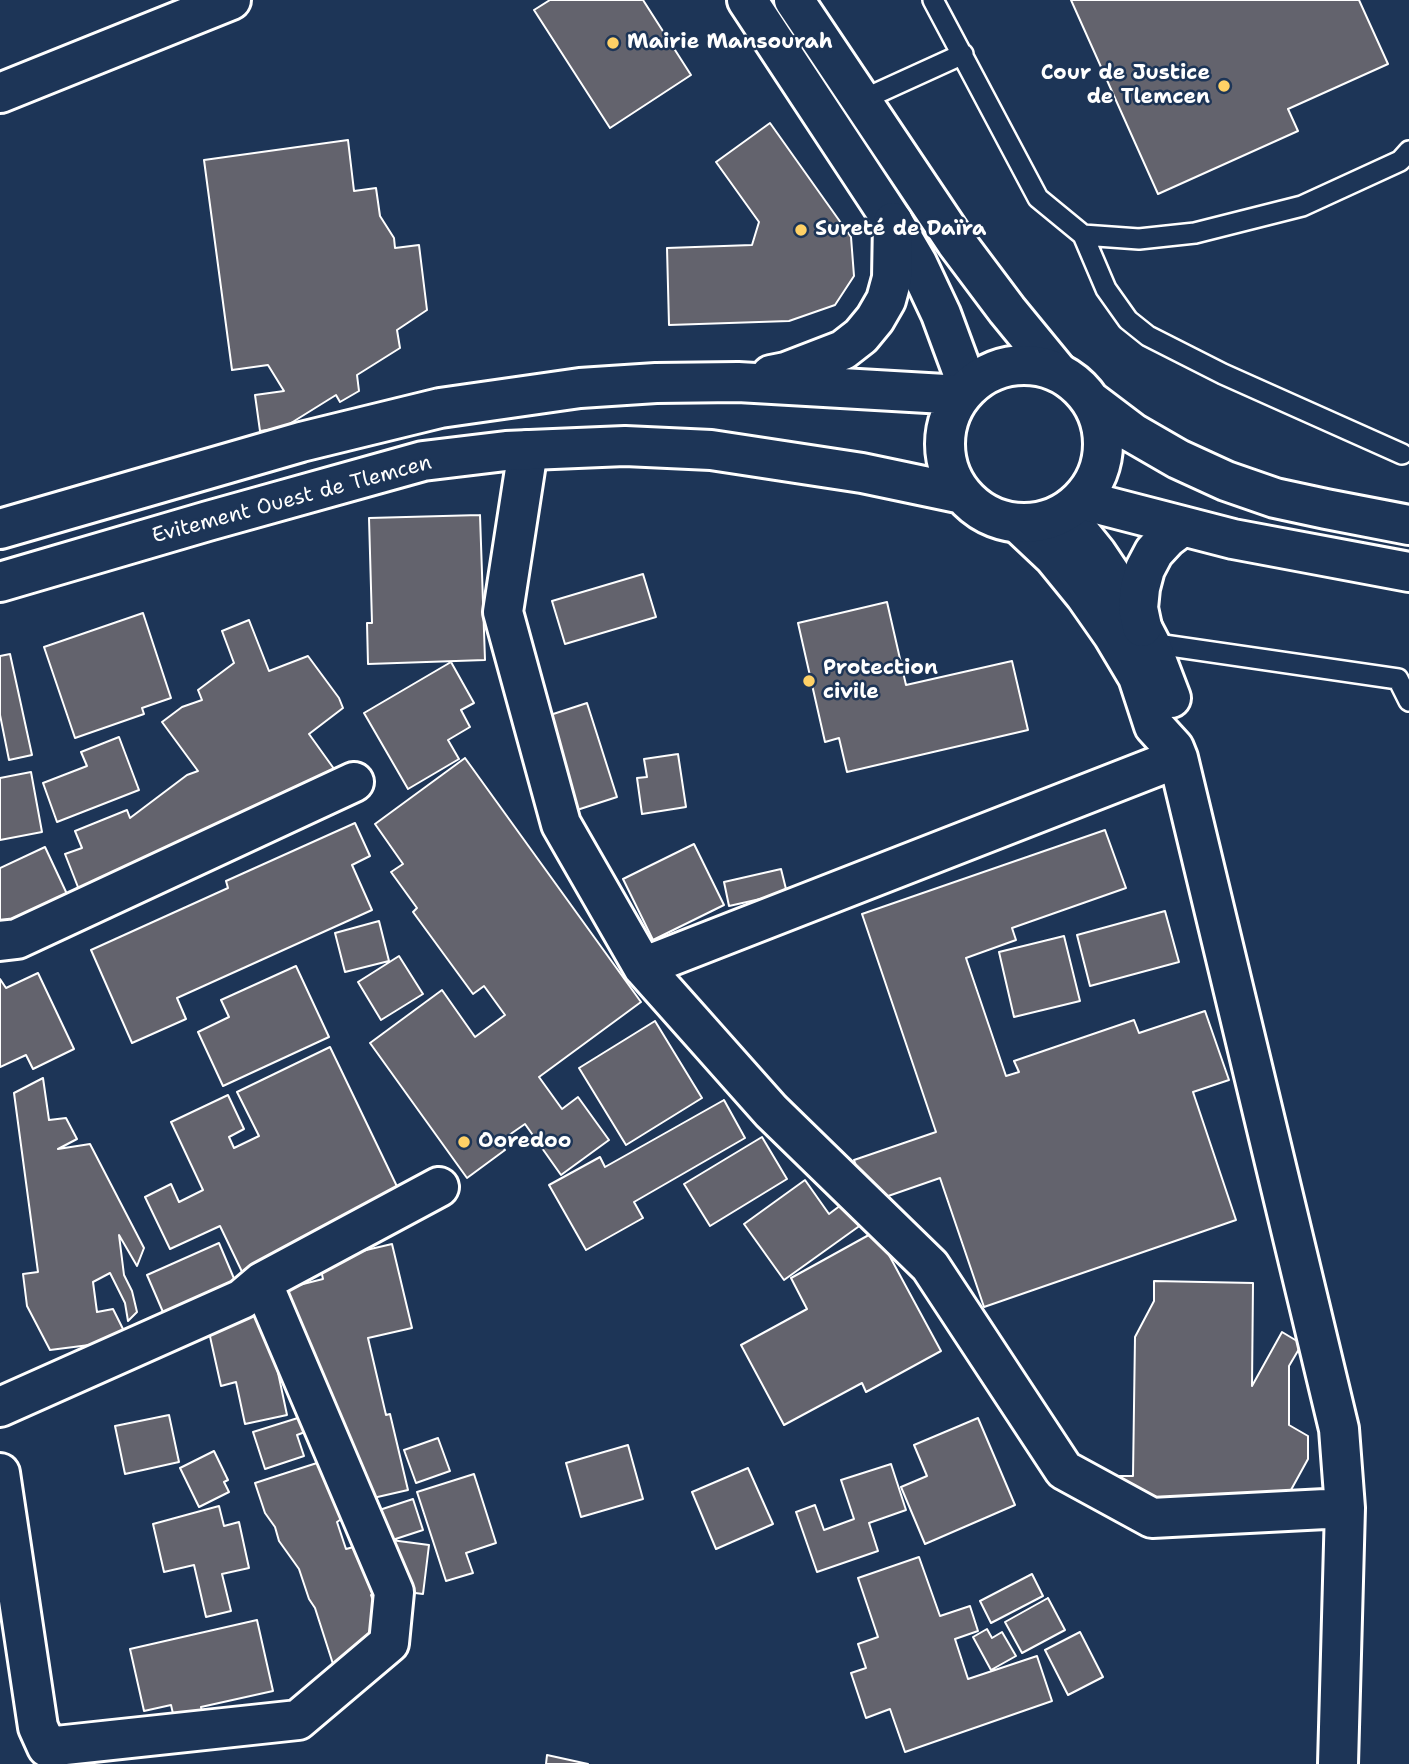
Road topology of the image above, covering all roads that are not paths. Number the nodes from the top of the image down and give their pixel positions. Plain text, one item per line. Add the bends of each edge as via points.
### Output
1 (231, 0) edge
2 (747, 0) edge
3 (794, 0) edge
4 (933, 0) edge
5 (963, 54) junction
6 (0, 93) edge
7 (862, 100) junction
8 (1409, 151) edge
9 (893, 222) junction
10 (1083, 235) junction
11 (1057, 371) junction
12 (738, 382) junction
13 (965, 391) junction
14 (1092, 402) junction
15 (528, 450) junction
16 (1402, 454) dead end
17 (962, 494) junction
18 (1073, 506) junction
19 (1019, 524) junction
20 (1409, 525) edge
21 (1183, 526) junction
22 (0, 529) edge
23 (1409, 572) edge
24 (0, 582) edge
25 (1146, 635) junction
26 (1409, 701) edge
27 (1176, 753) junction
28 (354, 782) dead end
29 (0, 941) edge
30 (643, 967) junction
31 (439, 1187) dead end
32 (262, 1282) junction
33 (0, 1407) edge
34 (0, 1474) edge
35 (1345, 1508) junction
36 (1338, 1764) edge

1 - 6 main road
2 - 9 main road
3 - 7 main road
4 - 5 lane
5 - 7 lane
5 - 10 lane via 1038,198
7 - 11 main road via 963,251
8 - 10 lane via 1400,160 1301,206 1195,233 1139,239
9 - 12 main road via 886,300 861,336 822,359
9 - 13 main road via 941,314
10 - 16 lane via 1106,289 1128,320 1148,337
11 - 13 main road via 1034,365 1010,366 988,373
11 - 14 main road via 1077,384
12 - 13 main road
12 - 22 main road via 580,388 440,408 301,442
13 - 17 main road via 951,413 946,434 946,455
14 - 18 main road via 1104,435 1099,470
14 - 20 main road via 1133,433 1226,481 1275,498
15 - 17 main road, Evitement Ouest de Tlemcen via 625,446 711,450
15 - 24 main road, Evitement Ouest de Tlemcen via 424,461
15 - 30 main road via 503,612 561,824
17 - 19 main road via 988,514
18 - 19 main road via 1043,522
18 - 21 main road
18 - 25 main road
19 - 27 main road via 1054,557 1106,625 1138,677 1154,726
21 - 23 main road
21 - 25 main road via 1154,552 1145,569 1138,608
25 - 26 lane via 1398,678
25 - 27 main road via 1178,719
27 - 30 main road
27 - 35 main road via 1339,1429
28 - 29 main road via 17,940
30 - 35 main road via 771,1111 930,1266 1064,1470 1153,1518
31 - 32 main road
32 - 33 main road via 242,1299
32 - 34 main road via 394,1592 389,1643 298,1720 47,1747 38,1727
35 - 36 main road

